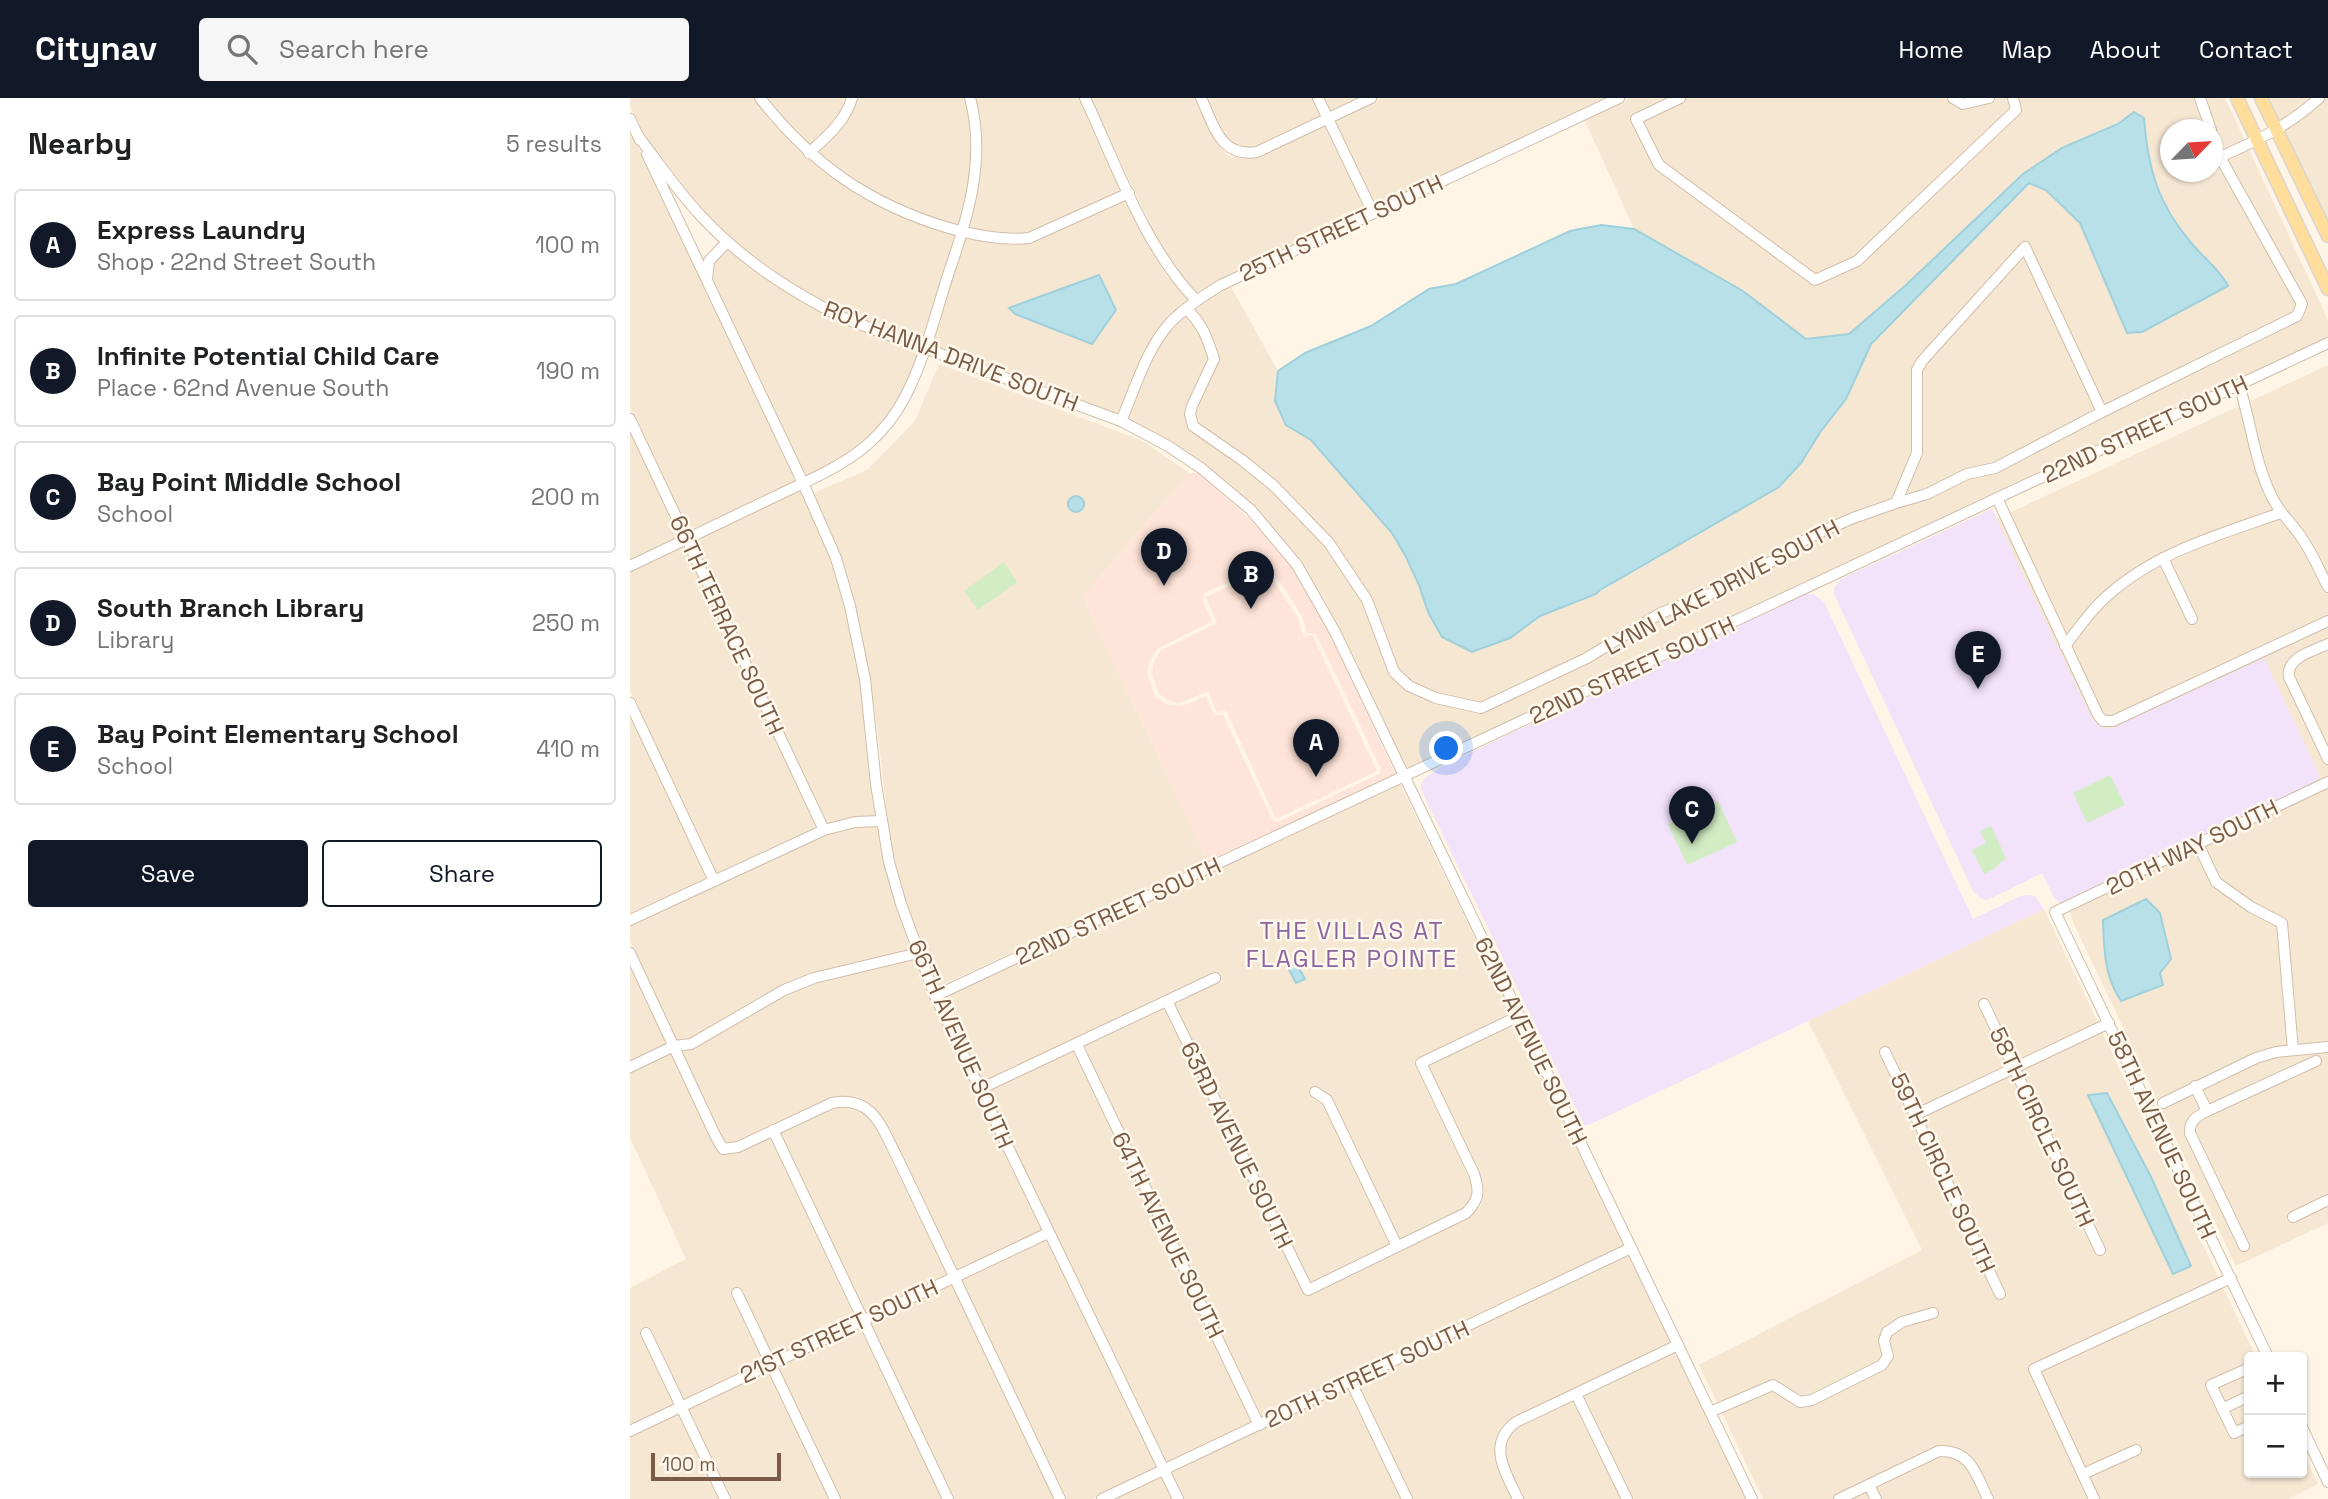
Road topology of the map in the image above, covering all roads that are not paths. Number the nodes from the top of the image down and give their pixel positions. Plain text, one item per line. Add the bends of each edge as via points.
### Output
1 (760, 98) edge
2 (852, 98) edge
3 (970, 98) edge
4 (1085, 98) edge
5 (1201, 98) edge
6 (1318, 98) edge
7 (1371, 98) edge
8 (1619, 98) edge
9 (1680, 98) edge
10 (1953, 98) edge
11 (1990, 98) edge
12 (2013, 98) edge
13 (2200, 98) edge
14 (2236, 98) edge
15 (2262, 98) edge
16 (2319, 98) edge
17 (630, 118) edge
18 (1328, 119) junction
19 (2207, 119) edge
20 (2277, 130) junction
21 (638, 136) junction
22 (2256, 140) junction
23 (809, 153) junction
24 (2223, 156) edge
25 (2223, 162) edge
26 (1129, 192) junction
27 (1373, 213) junction
28 (962, 232) junction
29 (2328, 236) edge
30 (727, 242) junction
31 (707, 284) junction
32 (2328, 289) edge
33 (1196, 300) junction
34 (1186, 309) junction
35 (2328, 343) edge
36 (924, 348) junction
37 (2239, 385) junction
38 (2102, 412) junction
39 (630, 419) edge
40 (1121, 421) junction
41 (803, 483) junction
42 (1997, 498) junction
43 (1896, 503) junction
44 (2280, 513) junction
45 (686, 539) junction
46 (2163, 558) junction
47 (2328, 558) edge
48 (2316, 563) junction
49 (630, 566) edge
50 (2327, 582) edge
51 (2192, 619) dead end
52 (2327, 622) edge
53 (2328, 644) edge
54 (2065, 646) junction
55 (630, 703) edge
56 (2328, 759) edge
57 (1404, 777) junction
58 (2328, 782) edge
59 (881, 821) junction
60 (824, 830) junction
61 (2198, 844) junction
62 (714, 881) junction
63 (2055, 912) joint
64 (630, 920) edge
65 (630, 953) edge
66 (918, 953) junction
67 (1214, 978) dead end
68 (935, 996) junction
69 (1167, 1001) junction
70 (1984, 1004) dead end
71 (1519, 1016) junction
72 (2109, 1023) junction
73 (1077, 1045) junction
74 (674, 1046) junction
75 (2328, 1047) edge
76 (2293, 1050) junction
77 (1885, 1052) dead end
78 (2316, 1061) dead end
79 (630, 1067) edge
80 (2015, 1069) junction
81 (2195, 1086) junction
82 (980, 1090) junction
83 (1315, 1092) dead end
84 (2163, 1103) dead end
85 (2207, 1111) junction
86 (1915, 1115) junction
87 (773, 1130) junction
88 (2328, 1200) edge
89 (2294, 1217) dead end
90 (1048, 1233) junction
91 (1397, 1246) junction
92 (2244, 1246) dead end
93 (1631, 1248) junction
94 (2100, 1250) dead end
95 (953, 1277) junction
96 (2231, 1278) junction
97 (737, 1293) dead end
98 (2000, 1294) dead end
99 (1933, 1313) dead end
100 (862, 1320) junction
101 (646, 1333) dead end
102 (1678, 1345) junction
103 (2266, 1352) edge
104 (771, 1364) junction
105 (2244, 1370) edge
106 (1350, 1382) junction
107 (1576, 1394) junction
108 (2244, 1398) edge
109 (681, 1406) junction
110 (2222, 1409) junction
111 (1710, 1412) junction
112 (1259, 1425) junction
113 (2244, 1428) edge
114 (630, 1431) edge
115 (2307, 1438) edge
116 (2136, 1450) dead end
117 (1164, 1470) junction
118 (2083, 1474) junction
119 (2328, 1482) edge
120 (1869, 1485) junction
121 (725, 1499) edge
122 (835, 1499) edge
123 (948, 1499) edge
124 (1060, 1499) edge
125 (1102, 1499) edge
126 (1178, 1499) edge
127 (1407, 1499) edge
128 (1518, 1499) edge
129 (1626, 1499) edge
130 (1752, 1499) edge
131 (1839, 1499) edge
132 (1875, 1499) edge
133 (1988, 1499) edge
134 (2094, 1499) edge

1 - 23 street
2 - 23 street via 840,124
3 - 28 street via 976,120 975,178
4 - 26 street
5 - 18 street via 1220,138 1232,151 1245,154
6 - 18 street
7 - 18 street
8 - 27 street, 25TH STREET SOUTH
9 - 12 street via 1636,119 1659,165 1815,280 1857,261 2015,110
10 - 11 street via 1963,104
13 - 19 street
14 - 22 main road
15 - 20 main road
16 - 20 street
17 - 21 street
18 - 27 street
20 - 22 street
20 - 29 main road
21 - 30 street, ROY HANNA DRIVE SOUTH
21 - 31 street, 66TH AVENUE SOUTH
22 - 24 street
22 - 32 main road
23 - 28 street via 861,192
25 - 38 street via 2302,304 2297,316
26 - 28 street via 1029,238 1012,240
26 - 33 street via 1162,259
27 - 33 street, 25TH STREET SOUTH
28 - 36 street
30 - 31 street via 709,261
30 - 36 street, ROY HANNA DRIVE SOUTH via 812,303
31 - 41 street, 66TH AVENUE SOUTH
33 - 34 street, 25TH STREET SOUTH
34 - 40 street, 25TH STREET SOUTH via 1168,324 1153,349
34 - 43 street, LYNN LAKE DRIVE SOUTH via 1196,318 1214,359 1192,406 1193,426 1242,460 1303,513 1367,600 1394,672 1409,686 1436,698 1481,708 1587,658 1661,613 1736,584 1808,538
35 - 37 street, 22ND STREET SOUTH
36 - 40 street, ROY HANNA DRIVE SOUTH
36 - 41 street via 906,394 877,434 851,456
37 - 42 street, 22ND STREET SOUTH
37 - 44 street via 2256,456
38 - 43 street via 1994,468
38 - 43 street via 2025,247 1917,370 1917,453
39 - 45 street, 66TH TERRACE SOUTH
40 - 57 street, 62ND AVENUE SOUTH via 1201,468 1276,538 1317,598
41 - 45 street
41 - 59 street, 66TH AVENUE SOUTH via 836,558 853,618 865,679
42 - 54 street
42 - 57 street, 22ND STREET SOUTH
44 - 46 street
44 - 48 street
45 - 49 street
45 - 60 street, 66TH TERRACE SOUTH
46 - 51 street
46 - 54 street via 2105,598
47 - 48 street
48 - 50 street
52 - 54 street via 2113,722 2098,715
53 - 56 street via 2298,658 2288,670
55 - 62 street
57 - 68 street, 22ND STREET SOUTH
57 - 71 street, 62ND AVENUE SOUTH
58 - 61 street, 20TH WAY SOUTH
59 - 60 street
59 - 66 street, 66TH AVENUE SOUTH
60 - 62 street
61 - 63 street, 20TH WAY SOUTH
61 - 76 street via 2216,882 2251,908 2282,923
62 - 64 street
63 - 72 street, 58TH AVENUE SOUTH
65 - 74 street
66 - 68 street, 66TH AVENUE SOUTH
66 - 74 street via 814,978 784,990 691,1044
67 - 69 street
68 - 82 street, 66TH AVENUE SOUTH
69 - 73 street
69 - 91 street, 63RD AVENUE SOUTH via 1308,1290
70 - 80 street, 58TH CIRCLE SOUTH
71 - 91 street via 1421,1063 1479,1189 1476,1203 1465,1213
71 - 93 street, 62ND AVENUE SOUTH
72 - 80 street
72 - 96 street, 58TH AVENUE SOUTH
73 - 82 street
73 - 112 street, 64TH AVENUE SOUTH
74 - 79 street
74 - 87 street via 723,1149
75 - 76 street
76 - 81 street via 2256,1058
77 - 86 street, 59TH CIRCLE SOUTH
78 - 85 street
80 - 86 street
80 - 94 street, 58TH CIRCLE SOUTH
81 - 84 street
81 - 85 street
82 - 90 street, 66TH AVENUE SOUTH
83 - 91 street via 1327,1100
85 - 92 street via 2189,1125 2190,1133
86 - 98 street, 59TH CIRCLE SOUTH
87 - 95 street via 832,1103 858,1103 868,1108
87 - 100 street
88 - 89 street
90 - 95 street, 21ST STREET SOUTH
90 - 117 street, 66TH AVENUE SOUTH
93 - 102 street, 62ND AVENUE SOUTH
93 - 106 street, 20TH STREET SOUTH
95 - 100 street, 21ST STREET SOUTH
95 - 124 street
96 - 103 street, 58TH AVENUE SOUTH
96 - 118 street via 2034,1369
97 - 104 street
99 - 111 street via 1902,1322 1887,1332 1888,1356 1882,1365 1812,1400 1800,1402 1773,1385
100 - 104 street, 21ST STREET SOUTH
100 - 123 street
101 - 109 street
102 - 107 street
102 - 111 street, 62ND AVENUE SOUTH
104 - 109 street, 21ST STREET SOUTH
104 - 122 street
105 - 110 street via 2211,1385
106 - 112 street, 20TH STREET SOUTH
106 - 127 street
107 - 128 street via 1506,1429 1499,1453
107 - 129 street
108 - 110 street
109 - 114 street, 21ST STREET SOUTH
109 - 121 street
110 - 113 street via 2234,1433
111 - 130 street, 62ND AVENUE SOUTH
112 - 117 street, 20TH STREET SOUTH
115 - 119 street
116 - 118 street
117 - 125 street, 20TH STREET SOUTH
117 - 126 street, 66TH AVENUE SOUTH
118 - 134 street
120 - 131 street
120 - 132 street
120 - 133 street via 1939,1451 1950,1451 1972,1465

